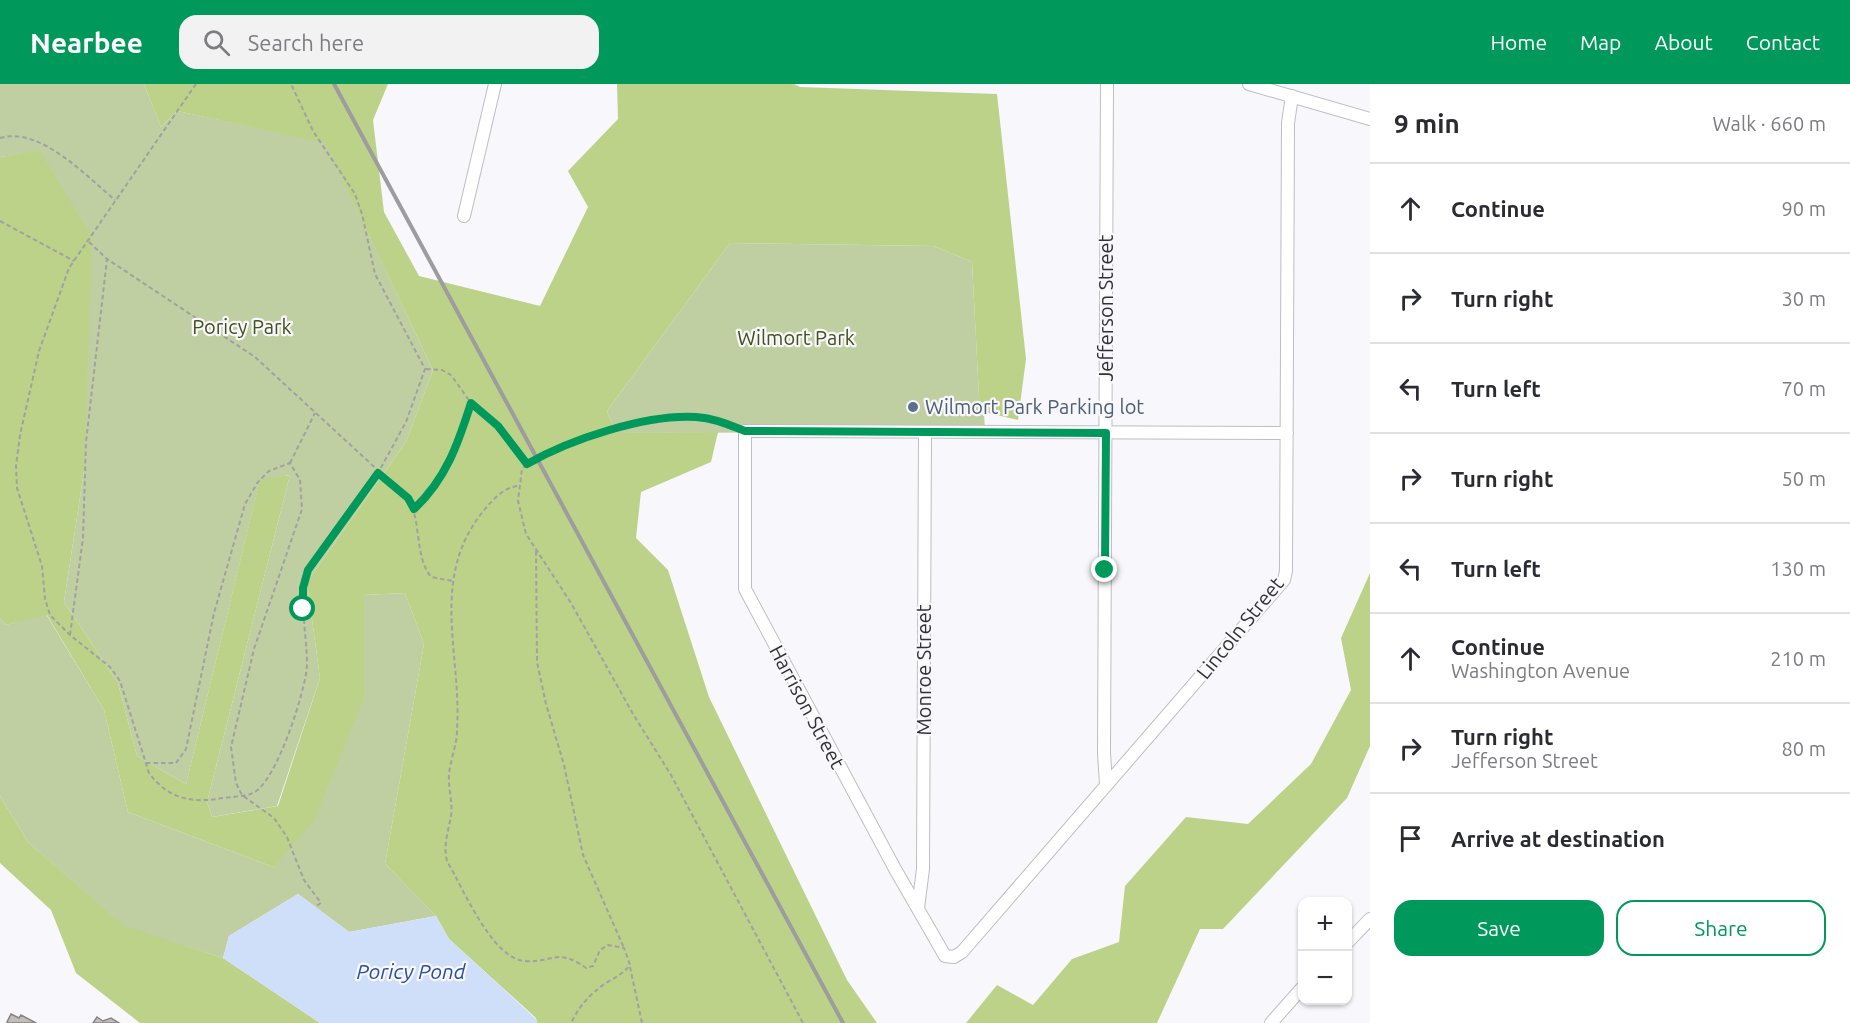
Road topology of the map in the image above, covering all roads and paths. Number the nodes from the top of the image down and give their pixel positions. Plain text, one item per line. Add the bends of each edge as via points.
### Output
1 (196, 84) edge
2 (291, 84) edge
3 (495, 84) edge
4 (1107, 84) edge
5 (1249, 84) edge
6 (1292, 96) junction
7 (1370, 119) edge
8 (0, 138) edge
9 (115, 200) junction
10 (464, 216) dead end
11 (0, 221) edge
12 (88, 241) junction
13 (106, 259) junction
14 (74, 261) junction
15 (425, 369) junction
16 (471, 403) junction
17 (315, 413) junction
18 (745, 431) junction
19 (925, 432) junction
20 (1106, 433) junction
21 (1287, 433) junction
22 (290, 463) junction
23 (527, 464) junction
24 (378, 473) junction
25 (517, 486) junction
26 (414, 509) junction
27 (536, 550) junction
28 (453, 581) junction
29 (70, 635) junction
30 (146, 763) junction
31 (1106, 784) junction
32 (242, 795) junction
33 (315, 907) dead end
34 (918, 908) junction
35 (1370, 919) edge
36 (1352, 937) edge
37 (624, 948) junction
38 (950, 958) joint
39 (630, 965) junction
40 (1298, 993) edge
41 (571, 1023) edge
42 (642, 1023) edge
43 (803, 1023) edge
44 (1271, 1023) edge

1 - 9 path
2 - 15 path via 313,130 355,194 375,274
3 - 10 street
4 - 20 street, Jefferson Street
5 - 6 street
6 - 7 street
6 - 21 street, Lincoln Street via 1288,123
8 - 9 path via 15,134 30,137
9 - 12 path
11 - 14 path
12 - 13 path
12 - 14 path
13 - 17 path via 255,357
13 - 29 path via 86,442 83,538
14 - 29 path via 39,351 16,466 17,488 42,566 50,615
15 - 16 path via 451,375
15 - 24 path via 406,422
16 - 23 path via 498,426
16 - 26 path via 444,475
17 - 22 path
17 - 24 path
18 - 19 street
18 - 23 path via 709,418 664,418 578,440
18 - 34 street, Harrison Street via 746,590
19 - 20 street
19 - 34 street, Monroe Street via 923,869
20 - 21 street
20 - 31 street, Jefferson Street
21 - 31 street, Lincoln Street via 1284,580
22 - 30 path via 268,471 245,504 214,613 186,748 176,763
22 - 32 path via 300,480 302,509 254,650 231,747 236,783
23 - 25 path
24 - 26 path via 408,498
24 - 32 path via 308,570 303,588 305,681 267,781 253,793
25 - 27 path via 522,524
25 - 28 path via 502,492 478,517 460,554
26 - 28 path via 424,569 431,577
27 - 37 path via 537,662 546,704 583,855
27 - 43 path via 671,774
28 - 37 path via 450,613 458,728 449,777 451,806 444,850 447,861 485,929 508,957 538,961 570,957 586,968 593,966 600,950 608,945
29 - 30 path via 110,667 120,681
30 - 32 path via 158,785 173,796 190,801
31 - 38 street, Lincoln Street via 962,952
32 - 33 path via 274,818 287,837 304,880 321,903
34 - 38 street, Harrison Street via 942,953
35 - 36 street
37 - 39 path
39 - 41 path via 624,974 596,990 580,1005
39 - 42 path
40 - 44 street

